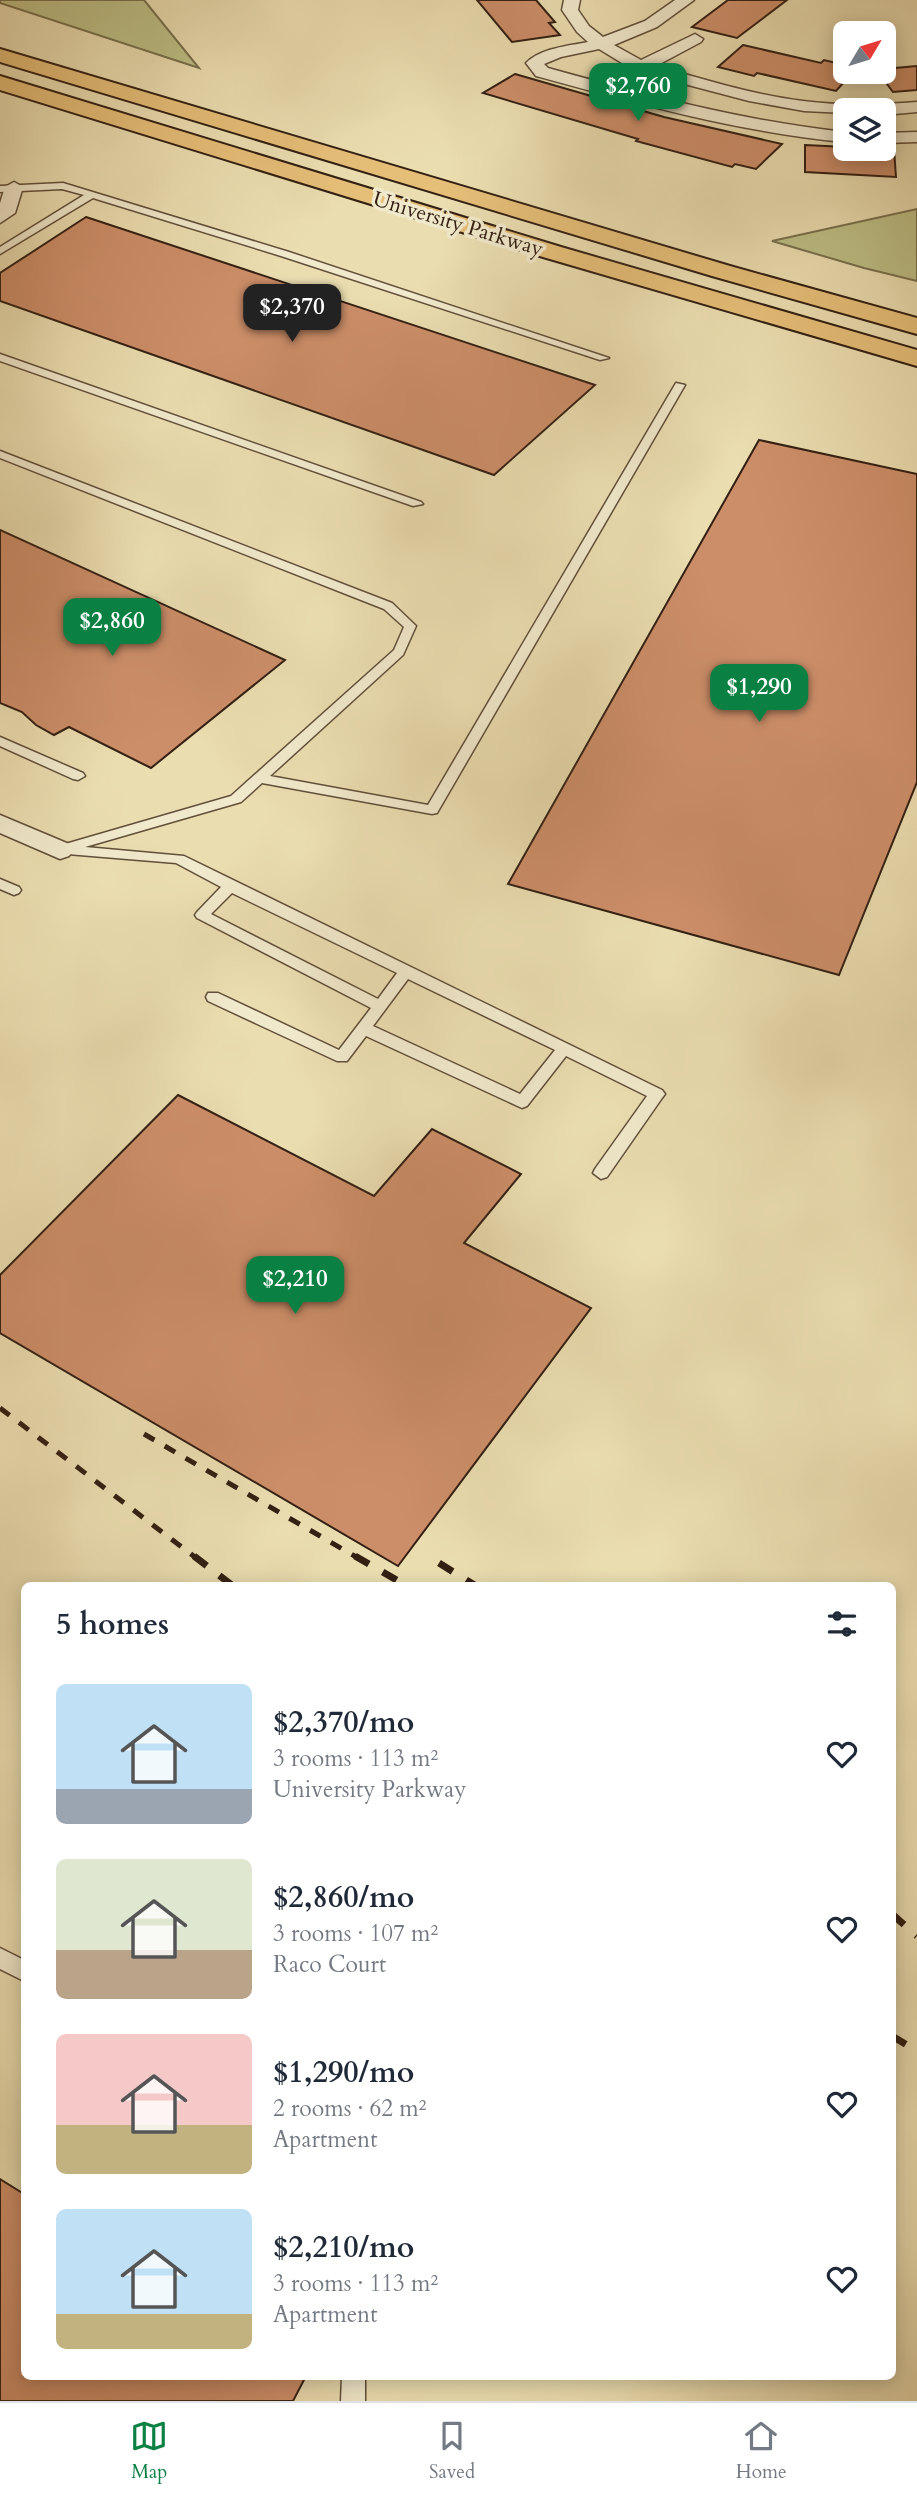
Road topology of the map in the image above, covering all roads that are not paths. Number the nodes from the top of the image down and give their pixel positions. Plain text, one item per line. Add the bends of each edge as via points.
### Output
1 (572, 0) edge
2 (686, 0) edge
3 (0, 39) edge
4 (695, 39) dead end
5 (601, 44) junction
6 (0, 55) edge
7 (641, 67) junction
8 (0, 83) edge
9 (0, 96) edge
10 (917, 107) edge
11 (244, 128) junction
12 (833, 136) edge
13 (917, 137) edge
14 (896, 138) edge
15 (5, 186) edge
16 (335, 186) junction
17 (91, 195) junction
18 (0, 217) edge
19 (0, 251) edge
20 (917, 326) edge
21 (0, 356) edge
22 (604, 358) dead end
23 (917, 358) edge
24 (680, 385) dead end
25 (0, 454) edge
26 (417, 504) dead end
27 (0, 741) edge
28 (78, 776) dead end
29 (259, 778) junction
30 (0, 823) edge
31 (60, 850) junction
32 (0, 884) edge
33 (230, 887) junction
34 (14, 890) dead end
35 (405, 973) junction
36 (214, 997) dead end
37 (380, 1006) junction
38 (363, 1028) junction
39 (564, 1049) junction
40 (601, 1173) dead end
41 (0, 1958) edge
42 (21, 1969) edge
43 (354, 2380) edge
44 (353, 2401) edge

1 - 5 street via 570,10
2 - 5 street via 651,24
3 - 11 highway
4 - 7 street
5 - 7 street
5 - 12 street via 556,53 534,63 542,72 717,118 796,134
6 - 11 highway, University Parkway
7 - 10 street via 804,106
8 - 16 highway, University Parkway
9 - 16 highway via 250,169
11 - 20 highway, University Parkway
13 - 14 street
15 - 17 lane via 63,186
15 - 18 street via 6,213
16 - 23 highway, University Parkway
17 - 19 lane
17 - 22 lane
21 - 26 lane
24 - 29 lane via 432,810
25 - 29 lane via 388,606 410,626 399,652
27 - 28 lane
29 - 31 lane via 236,799
30 - 31 street
31 - 33 lane via 179,859
32 - 34 lane
33 - 35 lane
33 - 37 lane via 202,915
35 - 37 lane
35 - 39 lane
36 - 38 lane via 342,1057
37 - 38 lane
38 - 39 lane via 522,1102
39 - 40 lane via 657,1094
41 - 42 lane
43 - 44 lane

